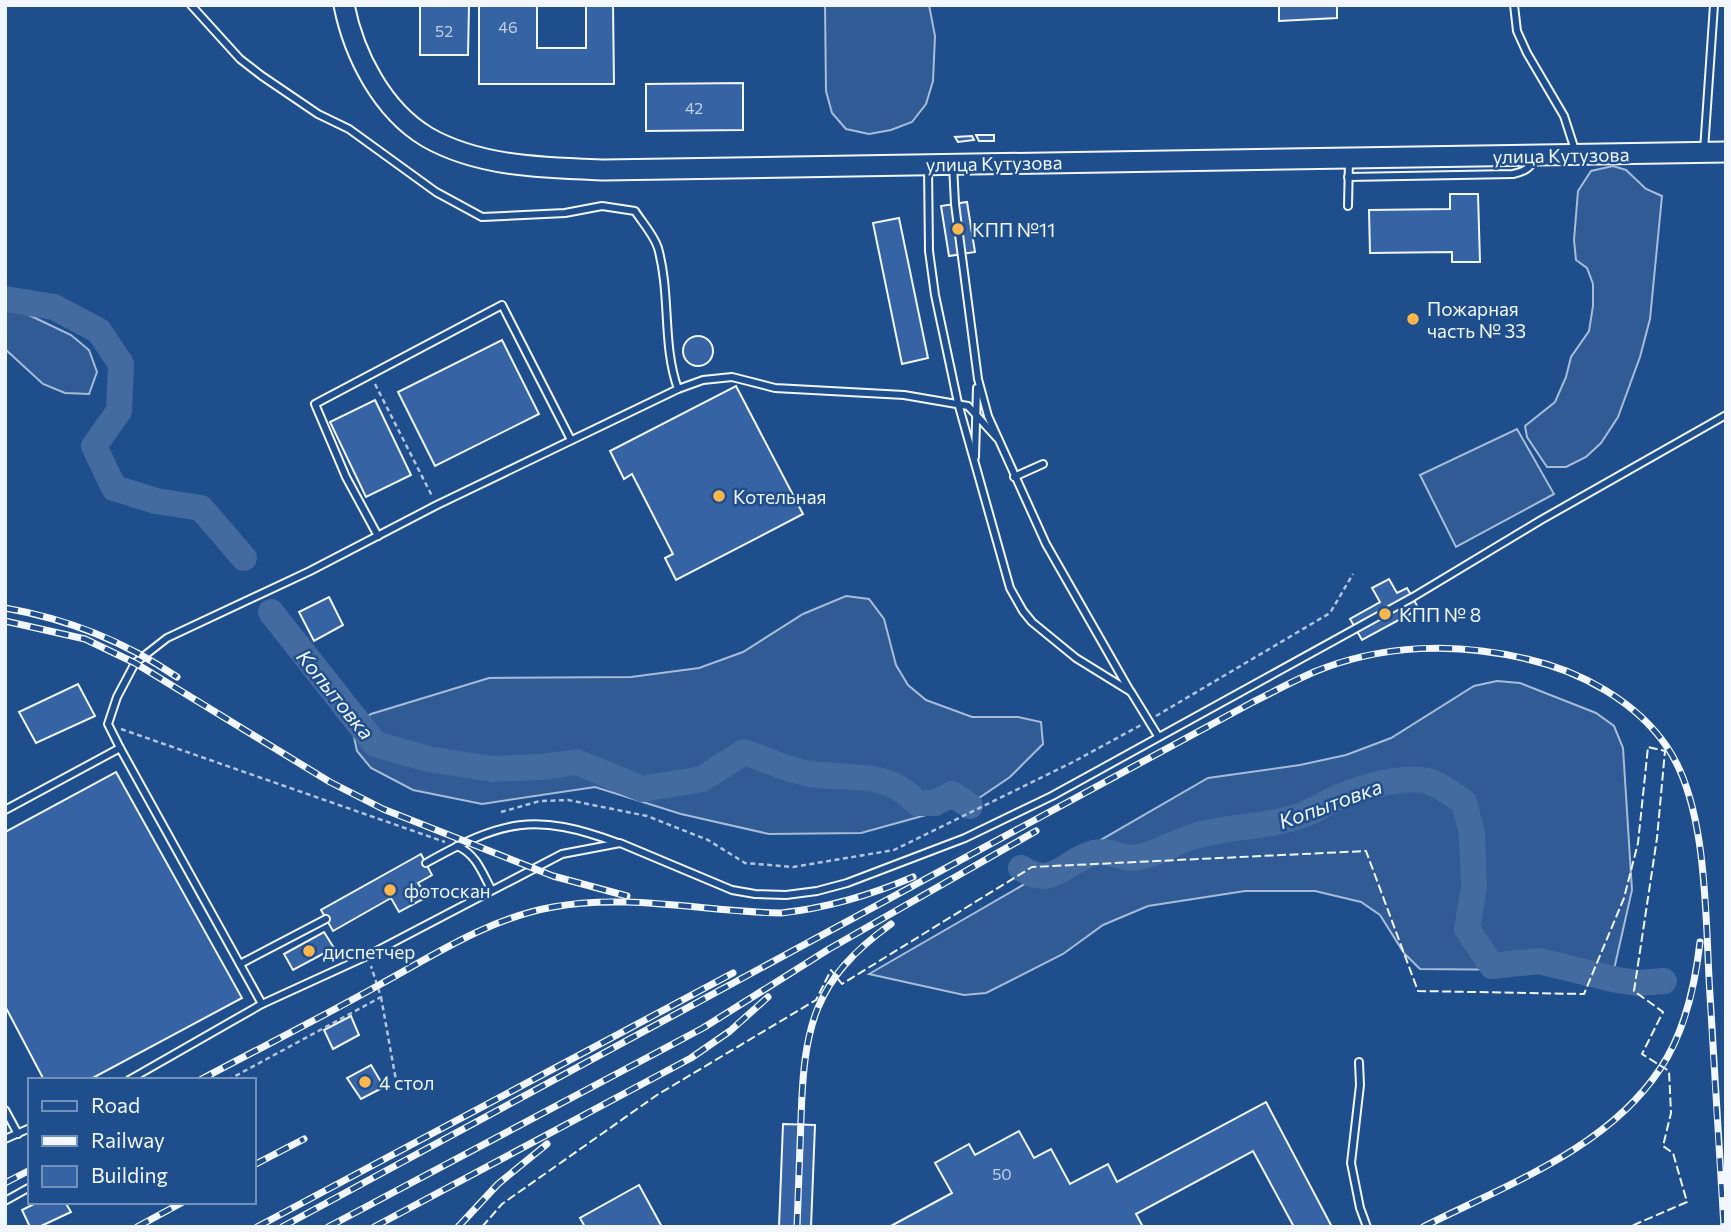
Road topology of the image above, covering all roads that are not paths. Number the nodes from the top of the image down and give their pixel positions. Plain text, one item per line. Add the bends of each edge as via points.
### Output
1 (191, 5) edge
2 (344, 5) edge
3 (1514, 5) edge
4 (1714, 5) edge
5 (1704, 152) junction
6 (1726, 152) edge
7 (1576, 154) junction
8 (928, 164) junction
9 (953, 164) junction
10 (1349, 167) junction
11 (1348, 206) dead end
12 (978, 379) junction
13 (678, 389) junction
14 (958, 403) junction
15 (976, 413) junction
16 (1726, 415) edge
17 (997, 438) junction
18 (571, 440) junction
19 (975, 464) junction
20 (1043, 464) dead end
21 (1014, 477) junction
22 (378, 536) junction
23 (1131, 692) junction
24 (1158, 736) junction
25 (120, 748) junction
26 (5, 810) edge
27 (620, 843) junction
28 (457, 846) junction
29 (426, 863) dead end
30 (491, 889) junction
31 (326, 919) dead end
32 (240, 964) junction
33 (262, 1004) junction
34 (1359, 1062) dead end
35 (132, 1078) edge
36 (5, 1110) edge
37 (28, 1129) edge
38 (18, 1134) junction
39 (5, 1139) edge
40 (28, 1188) edge
41 (5, 1200) edge
42 (1367, 1227) edge

1 - 13 lane via 240,60 318,114 349,129 436,192 482,217 565,213 602,206 635,211 657,246
2 - 8 street, улица Кутузова via 358,53 371,78 404,119 427,137 487,159 604,170
3 - 7 lane via 1517,31 1564,116
4 - 5 lane
5 - 6 street, улица Кутузова
5 - 7 street, улица Кутузова
7 - 10 street, улица Кутузова
8 - 9 street, улица Кутузова
8 - 14 lane via 931,267
9 - 10 street, улица Кутузова
9 - 12 lane via 954,204
10 - 11 lane
12 - 15 lane
12 - 17 lane
13 - 14 lane via 732,377 775,388 904,395
13 - 18 lane
14 - 15 lane
14 - 19 lane
15 - 17 lane
15 - 19 lane
16 - 24 lane via 1413,597
17 - 21 lane
18 - 22 lane
18 - 22 lane via 502,305 315,404
19 - 23 lane via 1006,577 1023,611 1076,658
20 - 21 lane
21 - 23 lane via 1046,544
22 - 25 lane via 167,638 135,663 108,724
23 - 24 lane
24 - 27 lane via 1052,796 965,838 817,891 786,895 732,890
25 - 26 lane
25 - 32 lane
27 - 28 lane via 543,823 505,827
27 - 30 lane via 562,854
28 - 29 lane
28 - 30 lane via 473,856
30 - 33 lane via 367,956
31 - 32 lane
32 - 33 lane
33 - 35 lane
34 - 42 lane via 1351,1163
36 - 38 lane
37 - 38 lane
38 - 39 lane
40 - 41 lane

